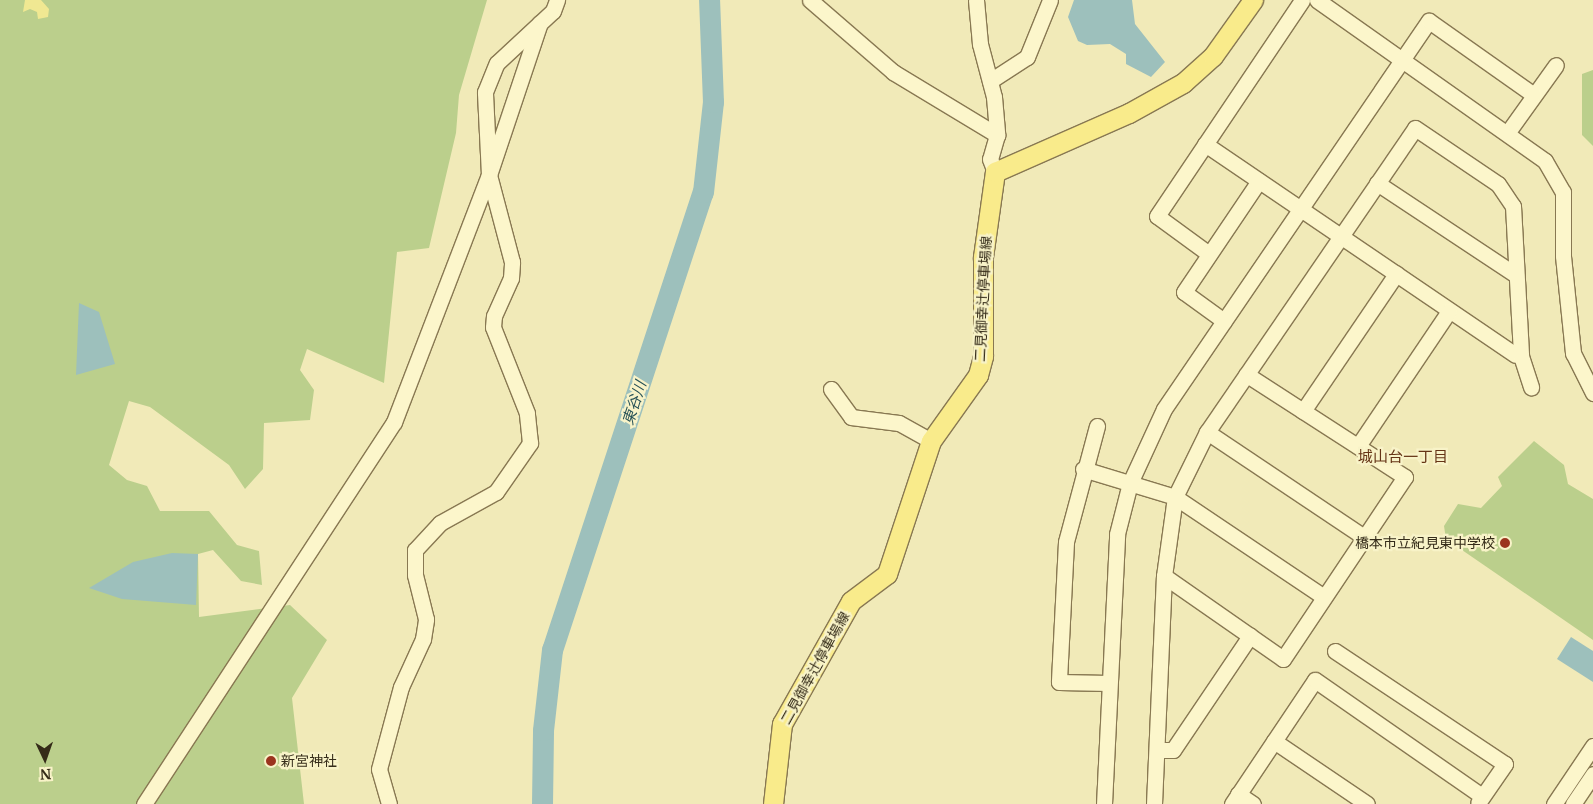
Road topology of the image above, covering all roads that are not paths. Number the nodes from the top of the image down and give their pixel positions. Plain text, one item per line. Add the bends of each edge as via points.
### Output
1 (546, 0) edge
2 (557, 0) edge
3 (810, 0) edge
4 (976, 0) edge
5 (1050, 0) edge
6 (1253, 0) edge
7 (1302, 0) edge
8 (1318, 0) edge
9 (540, 22) junction
10 (1402, 59) junction
11 (1556, 65) dead end
12 (990, 81) junction
13 (1534, 95) junction
14 (1508, 132) junction
15 (997, 135) junction
16 (1205, 144) junction
17 (995, 172) junction
18 (489, 175) junction
19 (1259, 181) junction
20 (1377, 183) junction
21 (1302, 210) junction
22 (1340, 236) junction
23 (1209, 254) junction
24 (1396, 274) junction
25 (1516, 275) junction
26 (1449, 310) junction
27 (1224, 321) junction
28 (1515, 355) dead end
29 (1246, 374) junction
30 (1531, 387) dead end
31 (831, 389) dead end
32 (1593, 393) edge
33 (1303, 411) junction
34 (1097, 426) dead end
35 (1207, 432) junction
36 (932, 441) junction
37 (1358, 446) junction
38 (1083, 469) junction
39 (1130, 483) junction
40 (1175, 497) junction
41 (1364, 537) junction
42 (1164, 576) junction
43 (1324, 597) junction
44 (1250, 636) junction
45 (1335, 651) dead end
46 (1109, 682) junction
47 (1274, 741) junction
48 (1593, 746) edge
49 (1158, 750) junction
50 (1593, 774) edge
51 (1235, 799) edge
52 (1480, 800) edge
53 (144, 804) edge
54 (389, 804) edge
55 (773, 804) edge
56 (1104, 804) edge
57 (1154, 804) edge
58 (1253, 804) edge
59 (1367, 804) edge
60 (1554, 804) edge
61 (1573, 804) edge

1 - 9 street
2 - 9 street via 553,11
3 - 15 street via 893,72
4 - 12 street
5 - 12 street via 1027,57
6 - 17 main road via 1212,56 1183,83 1129,113 1004,164
7 - 16 street
8 - 10 street
9 - 18 street
9 - 18 street via 491,74 484,112
10 - 13 street via 1429,21
10 - 14 street
10 - 21 street
11 - 13 street
12 - 15 street
13 - 14 street
14 - 32 street via 1545,161 1563,192 1563,256 1573,353
15 - 17 street via 990,159
16 - 19 street
16 - 23 street via 1157,216
17 - 36 main road, 二見御幸辻停車場線 via 983,258 983,356 978,375
18 - 53 street via 394,422
18 - 54 street via 512,262 511,278 494,316 494,327 527,413 530,443 496,492 440,523 415,550 415,575 426,619 423,639 400,687 379,768
19 - 21 street
19 - 23 street
20 - 22 street
20 - 25 street
20 - 25 street via 1415,128 1498,184 1513,206
21 - 22 street
21 - 27 street
22 - 24 street
22 - 29 street
23 - 27 street via 1184,292
24 - 26 street
24 - 33 street
25 - 30 street via 1521,356
26 - 28 street
26 - 37 street
27 - 39 street via 1164,408
29 - 33 street
29 - 35 street
31 - 36 street via 851,417 899,423
33 - 37 street
34 - 38 street
35 - 40 street
35 - 41 street
36 - 55 main road, 二見御幸辻停車場線 via 888,574 852,601 782,724
37 - 41 street via 1405,477
38 - 39 street
38 - 46 street via 1066,542 1059,682
39 - 40 street
39 - 46 street via 1117,534
40 - 42 street
40 - 43 street
41 - 43 street
42 - 44 street
42 - 49 street
43 - 44 street via 1283,658
44 - 49 street via 1173,750
45 - 52 street via 1505,764
46 - 56 street
47 - 51 street
47 - 52 street via 1315,680
47 - 59 street
48 - 60 street
49 - 57 street
50 - 61 street
51 - 58 street

